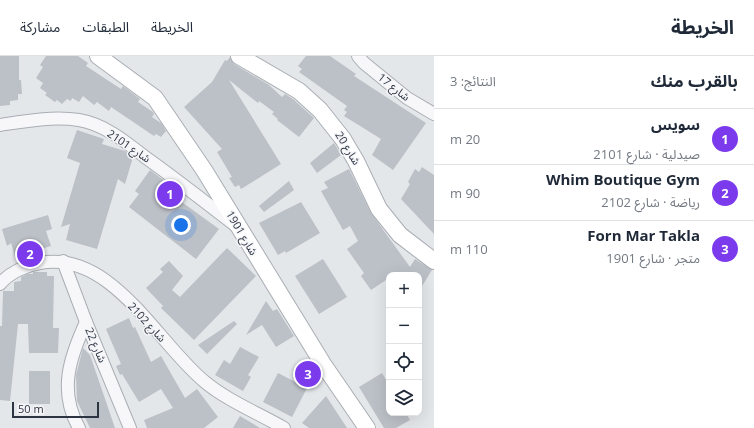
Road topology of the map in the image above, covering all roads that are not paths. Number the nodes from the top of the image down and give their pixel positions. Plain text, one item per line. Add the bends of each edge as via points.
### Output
1 (98, 56) edge
2 (239, 56) edge
3 (358, 56) edge
4 (434, 114) edge
5 (0, 125) edge
6 (238, 228) junction
7 (64, 261) junction
8 (434, 261) edge
9 (0, 284) edge
10 (86, 322) junction
11 (79, 428) edge
12 (130, 428) edge
13 (284, 428) edge
14 (368, 428) edge

1 - 6 street, شارع 1901 via 155,98 204,170
2 - 8 street, شارع 20 via 299,91 320,110 343,139 379,209 400,235
3 - 4 street, شارع 17 via 407,98
5 - 6 street, شارع 2101 via 38,119 80,120 94,125 118,137
6 - 14 street, شارع 1901 via 323,364
7 - 9 street, شارع 2102 via 26,266
7 - 10 street, شارع 22
7 - 13 street, شارع 2102 via 108,280 183,362 206,383
10 - 11 street via 73,350 68,384 71,414
10 - 12 street, شارع 22

